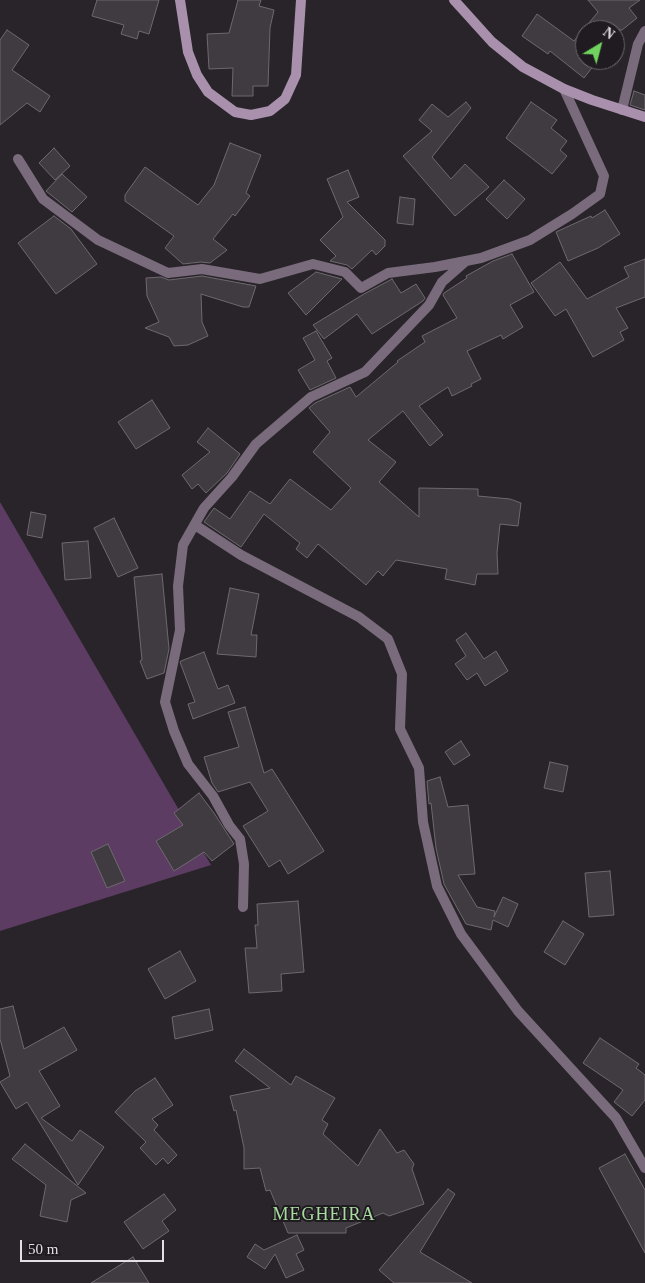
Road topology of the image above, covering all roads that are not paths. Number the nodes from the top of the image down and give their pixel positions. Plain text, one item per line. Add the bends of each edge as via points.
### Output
1 (180, 0) edge
2 (300, 0) edge
3 (454, 0) edge
4 (645, 31) edge
5 (564, 89) junction
6 (622, 110) junction
7 (645, 117) edge
8 (18, 159) dead end
9 (466, 261) junction
10 (195, 525) junction
11 (243, 907) dead end
12 (645, 1168) edge

1 - 2 main road via 188,52 197,75 208,92 235,112 251,115 270,111 285,99 296,75
3 - 5 main road via 492,42 523,67
4 - 6 street via 638,44
5 - 6 main road
5 - 9 street via 604,176 600,194 530,240
6 - 7 main road
8 - 9 street via 42,199 98,240 168,273 202,268 260,279 313,264 345,272 361,288 388,273
9 - 10 street via 442,282 428,305 366,372 311,397 256,444 204,508
10 - 11 street via 183,544 178,586 180,630 165,702 188,764 240,839 244,864
10 - 12 street via 241,555 359,617 388,638 402,674 400,729 419,768 424,822 436,886 461,934 518,1011 616,1118

